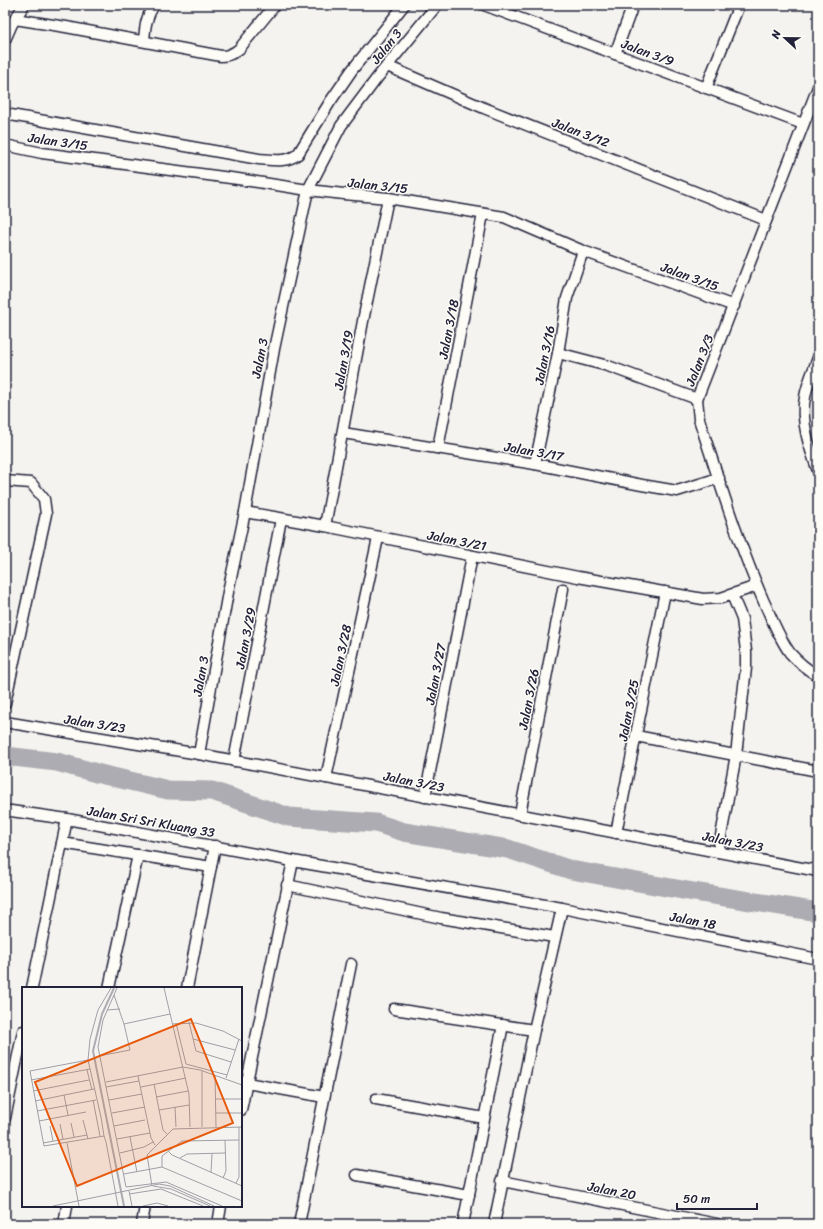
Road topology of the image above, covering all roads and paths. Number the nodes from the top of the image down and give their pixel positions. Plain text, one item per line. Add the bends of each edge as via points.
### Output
1 (24, 5) edge
2 (154, 5) edge
3 (275, 5) edge
4 (404, 5) edge
5 (437, 5) edge
6 (484, 5) edge
7 (633, 5) edge
8 (739, 5) edge
9 (15, 19) junction
10 (5, 40) edge
11 (144, 41) junction
12 (615, 54) junction
13 (387, 66) junction
14 (818, 87) edge
15 (706, 88) junction
16 (5, 114) edge
17 (803, 124) junction
18 (5, 145) edge
19 (308, 190) junction
20 (388, 198) junction
21 (483, 214) junction
22 (766, 220) junction
23 (583, 252) junction
24 (734, 306) junction
25 (558, 354) junction
26 (818, 358) edge
27 (697, 399) junction
28 (343, 432) junction
29 (438, 448) junction
30 (535, 464) junction
31 (818, 471) edge
32 (719, 478) junction
33 (5, 481) edge
34 (245, 512) junction
35 (281, 519) junction
36 (326, 526) junction
37 (378, 538) junction
38 (472, 556) junction
39 (757, 586) junction
40 (563, 589) dead end
41 (665, 592) junction
42 (732, 595) junction
43 (818, 676) edge
44 (5, 703) edge
45 (5, 722) edge
46 (636, 736) junction
47 (199, 754) junction
48 (736, 755) junction
49 (234, 760) junction
50 (818, 771) edge
51 (326, 778) junction
52 (425, 796) junction
53 (5, 811) edge
54 (520, 814) junction
55 (67, 819) junction
56 (616, 833) junction
57 (62, 843) junction
58 (215, 846) junction
59 (718, 852) junction
60 (138, 855) junction
61 (293, 861) junction
62 (211, 867) junction
63 (818, 871) edge
64 (287, 886) junction
65 (562, 908) junction
66 (554, 937) junction
67 (818, 959) edge
68 (351, 964) dead end
69 (32, 987) edge
70 (109, 987) edge
71 (187, 987) edge
72 (394, 1009) dead end
73 (503, 1025) junction
74 (534, 1030) junction
75 (22, 1036) edge
76 (244, 1082) edge
77 (324, 1097) junction
78 (376, 1099) dead end
79 (242, 1101) edge
80 (5, 1118) edge
81 (484, 1118) junction
82 (357, 1175) dead end
83 (502, 1181) junction
84 (469, 1195) junction
85 (68, 1207) edge
86 (145, 1207) edge
87 (221, 1207) edge
88 (64, 1224) edge
89 (142, 1224) edge
90 (218, 1224) edge
91 (299, 1224) edge
92 (463, 1224) edge
93 (494, 1224) edge
94 (717, 1224) edge

1 - 9 street
2 - 11 street via 148,14
3 - 11 street via 246,42 232,54 221,56
4 - 16 street via 352,70 298,154 291,159 259,159
5 - 13 street, Jalan 3
6 - 12 street, Jalan 3/9
7 - 12 street
8 - 15 street
9 - 10 street
9 - 11 street
12 - 15 street, Jalan 3/9
13 - 19 street, Jalan 3 via 341,126
13 - 22 street, Jalan 3/12 via 484,108
14 - 17 street, Jalan 3/3
15 - 17 street, Jalan 3/9
17 - 22 street, Jalan 3/3
18 - 19 street, Jalan 3/15 via 42,153
19 - 20 street, Jalan 3/15
19 - 34 street, Jalan 3 via 274,349
20 - 21 street, Jalan 3/15
20 - 28 street, Jalan 3/19
21 - 23 street, Jalan 3/15 via 504,218
21 - 29 street, Jalan 3/18
22 - 24 street, Jalan 3/3
23 - 24 street, Jalan 3/15
23 - 25 street, Jalan 3/16 via 567,298
24 - 27 street, Jalan 3/3
25 - 27 street via 608,366
25 - 30 street, Jalan 3/16
26 - 31 street via 804,398 804,417
27 - 32 street, Jalan 3/3 via 699,419
28 - 29 street, Jalan 3/17
28 - 36 street, Jalan 3/19
29 - 30 street, Jalan 3/17
30 - 32 street, Jalan 3/17 via 677,491
32 - 39 street, Jalan 3/3
33 - 44 street via 31,483 44,499 46,514
34 - 35 street, Jalan 3/21
34 - 47 street, Jalan 3
35 - 36 street, Jalan 3/21
35 - 49 street, Jalan 3/29
36 - 37 street, Jalan 3/21
37 - 38 street, Jalan 3/21
37 - 51 street, Jalan 3/28
38 - 41 street, Jalan 3/21
38 - 52 street, Jalan 3/27
39 - 42 street, Jalan 3/21
39 - 43 street, Jalan 3/3 via 779,634 791,653
40 - 54 street, Jalan 3/26
41 - 42 street, Jalan 3/21 via 711,600
41 - 46 street, Jalan 3/25
42 - 48 street via 742,619 746,650
45 - 47 street, Jalan 3/23
46 - 48 street
46 - 56 street, Jalan 3/25
47 - 49 street, Jalan 3/23
48 - 50 street
48 - 59 street
49 - 51 street, Jalan 3/23
51 - 52 street, Jalan 3/23
52 - 54 street, Jalan 3/23
53 - 55 street, Jalan Sri Sri Kluang 33
54 - 56 street, Jalan 3/23
55 - 57 street
55 - 58 street, Jalan Sri Sri Kluang 33
56 - 59 street, Jalan 3/23
57 - 60 street
57 - 69 street
58 - 61 street, Jalan Sri Sri Kluang 33
58 - 62 street
59 - 63 street, Jalan 3/23
60 - 62 street
60 - 70 street
61 - 64 street
61 - 65 street, Jalan Sri Sri Kluang 33
62 - 71 street
64 - 66 street via 441,918
64 - 76 street
65 - 66 street
65 - 67 street, Jalan 18
66 - 74 street
68 - 77 street
72 - 73 street
73 - 74 street
73 - 81 street
74 - 83 street
75 - 80 street
76 - 77 street
76 - 79 street
77 - 91 street
78 - 81 street
81 - 84 street
82 - 84 street
83 - 93 street
83 - 94 street, Jalan 20
84 - 92 street
85 - 88 street
86 - 89 street
87 - 90 street

